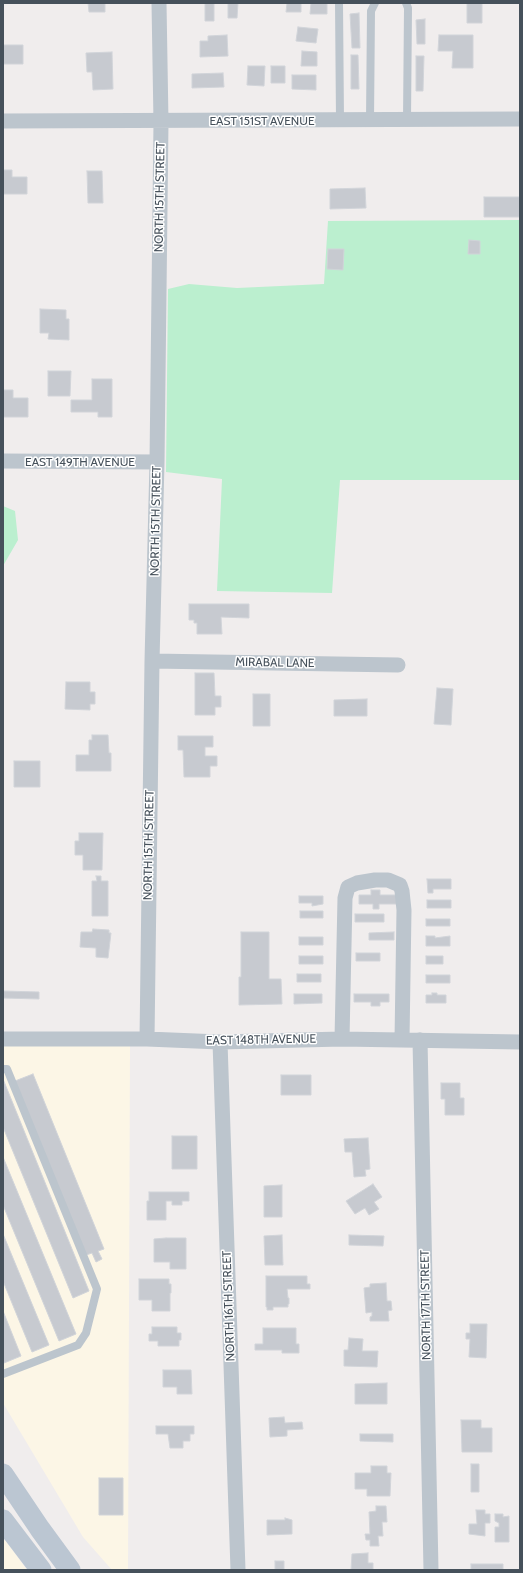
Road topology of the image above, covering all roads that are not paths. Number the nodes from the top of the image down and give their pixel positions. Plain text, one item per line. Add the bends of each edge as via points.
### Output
1 (159, 3) edge
2 (339, 3) edge
3 (375, 3) edge
4 (406, 3) edge
5 (520, 119) edge
6 (340, 120) junction
7 (370, 120) junction
8 (407, 120) junction
9 (3, 122) edge
10 (161, 122) junction
11 (3, 461) edge
12 (157, 462) junction
13 (152, 661) junction
14 (398, 665) dead end
15 (3, 1039) edge
16 (146, 1039) junction
17 (342, 1039) junction
18 (402, 1040) junction
19 (420, 1040) junction
20 (220, 1042) junction
21 (520, 1042) edge
22 (3, 1069) edge
23 (3, 1374) edge
24 (3, 1474) edge
25 (31, 1516) junction
26 (5, 1527) edge
27 (40, 1570) edge
28 (70, 1570) edge
29 (238, 1570) edge
30 (431, 1570) edge

1 - 10 street, NORTH 15TH STREET
2 - 6 lane
3 - 7 lane via 371,11
4 - 8 lane
5 - 8 street, EAST 151ST AVENUE
6 - 7 street, EAST 151ST AVENUE
6 - 10 street, EAST 151ST AVENUE
7 - 8 street, EAST 151ST AVENUE
9 - 10 street, EAST 151ST AVENUE
10 - 12 street, NORTH 15TH STREET
11 - 12 street, EAST 149TH AVENUE
12 - 13 street, NORTH 15TH STREET
13 - 14 street, MIRABAL LANE
13 - 16 street, NORTH 15TH STREET
15 - 16 street, EAST 148TH AVENUE
16 - 20 street, EAST 148TH AVENUE
17 - 18 street, EAST 148TH AVENUE
17 - 18 street via 345,898 348,887 357,883 388,880 400,885 404,910
17 - 20 street, EAST 148TH AVENUE
18 - 19 street, EAST 148TH AVENUE
19 - 21 street, EAST 148TH AVENUE
19 - 30 street, NORTH 17TH STREET
20 - 29 street, NORTH 16TH STREET
22 - 23 lane via 7,1069 97,1289 86,1333 78,1345
24 - 25 main road
25 - 26 street
25 - 28 main road
26 - 27 main road

